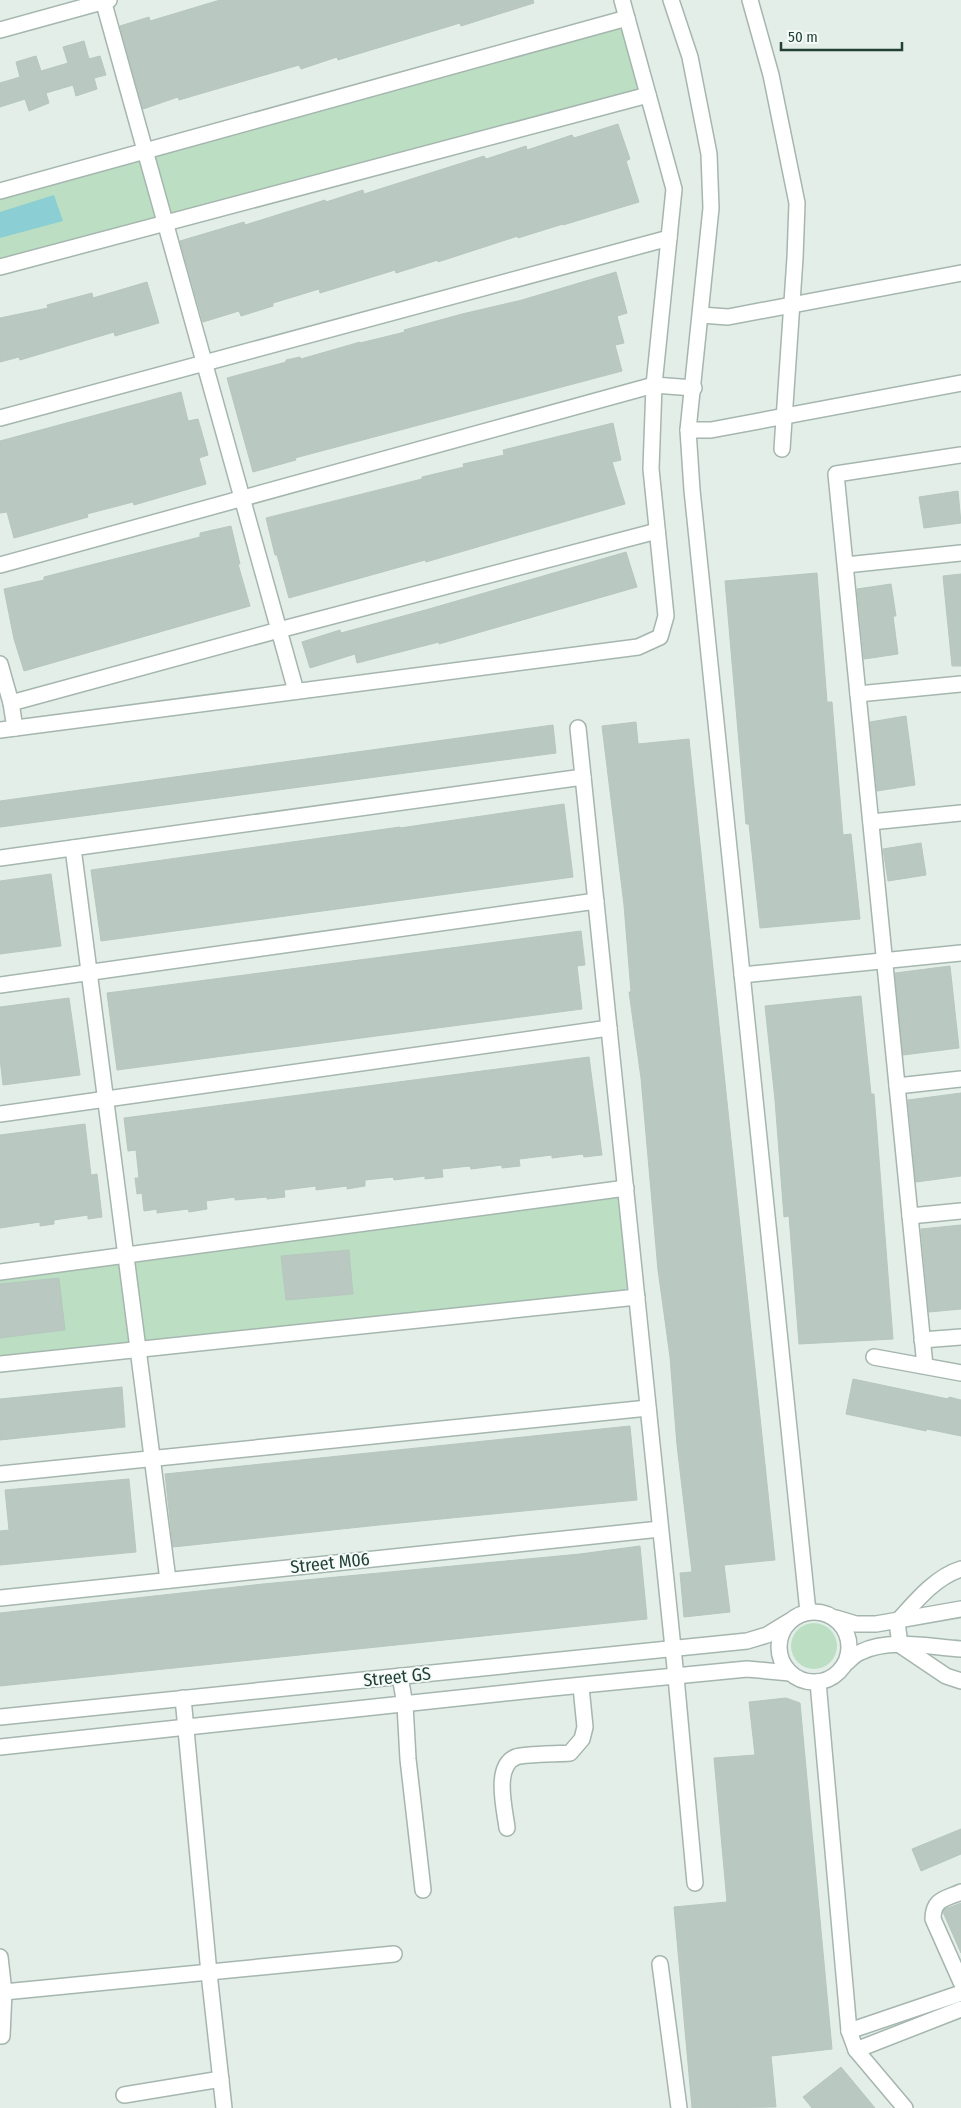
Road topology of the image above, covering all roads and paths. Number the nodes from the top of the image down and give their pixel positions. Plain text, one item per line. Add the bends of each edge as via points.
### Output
1 (105, 0) edge
2 (622, 0) edge
3 (671, 0) edge
4 (750, 0) edge
5 (627, 18) junction
6 (0, 30) edge
7 (648, 95) junction
8 (145, 151) junction
9 (0, 192) edge
10 (165, 222) junction
11 (669, 238) junction
12 (0, 267) edge
13 (961, 273) edge
14 (791, 305) junction
15 (701, 315) junction
16 (204, 363) junction
17 (961, 383) edge
18 (654, 385) junction
19 (694, 388) junction
20 (784, 416) junction
21 (0, 418) edge
22 (688, 430) junction
23 (782, 449) dead end
24 (961, 455) edge
25 (242, 498) junction
26 (657, 531) junction
27 (961, 553) edge
28 (0, 565) edge
29 (846, 565) junction
30 (279, 630) junction
31 (0, 664) edge
32 (961, 684) edge
33 (296, 691) junction
34 (858, 694) junction
35 (11, 703) junction
36 (578, 728) dead end
37 (8, 729) edge
38 (583, 777) junction
39 (961, 813) edge
40 (871, 822) junction
41 (73, 848) junction
42 (0, 858) edge
43 (596, 901) junction
44 (961, 953) edge
45 (885, 961) junction
46 (89, 972) junction
47 (742, 975) junction
48 (0, 985) edge
49 (609, 1028) junction
50 (961, 1079) edge
51 (897, 1086) junction
52 (106, 1099) junction
53 (0, 1114) edge
54 (626, 1188) junction
55 (961, 1211) edge
56 (910, 1216) junction
57 (126, 1256) junction
58 (0, 1272) edge
59 (637, 1297) junction
60 (961, 1337) edge
61 (922, 1340) junction
62 (138, 1350) junction
63 (874, 1357) dead end
64 (0, 1364) edge
65 (924, 1366) junction
66 (961, 1373) edge
67 (648, 1408) junction
68 (152, 1458) junction
69 (0, 1474) edge
70 (660, 1529) junction
71 (961, 1569) edge
72 (168, 1580) junction
73 (0, 1598) edge
74 (961, 1609) edge
75 (808, 1612) junction
76 (836, 1618) junction
77 (790, 1621) junction
78 (897, 1622) junction
79 (900, 1645) junction
80 (673, 1648) junction
81 (961, 1649) edge
82 (550, 1661) junction
83 (846, 1664) junction
84 (790, 1673) junction
85 (400, 1676) junction
86 (676, 1677) junction
87 (961, 1681) edge
88 (818, 1682) junction
89 (581, 1686) junction
90 (552, 1688) junction
91 (183, 1698) junction
92 (405, 1705) junction
93 (0, 1717) edge
94 (186, 1728) junction
95 (0, 1747) edge
96 (507, 1828) dead end
97 (695, 1883) dead end
98 (423, 1890) dead end
99 (961, 1892) edge
100 (394, 1954) dead end
101 (0, 1957) edge
102 (660, 1964) dead end
103 (209, 1973) junction
104 (961, 1982) edge
105 (4, 1992) junction
106 (961, 1992) edge
107 (961, 2009) edge
108 (849, 2031) junction
109 (2, 2036) dead end
110 (856, 2050) junction
111 (221, 2079) junction
112 (124, 2095) dead end
113 (224, 2108) edge
114 (679, 2108) edge
115 (906, 2108) edge

1 - 6 street
1 - 8 street
2 - 5 street
3 - 15 street via 690,58 709,154 711,208
4 - 14 street via 771,75 797,203
5 - 7 street
5 - 8 street
7 - 10 street
7 - 11 street via 674,189
8 - 9 street
8 - 10 street
10 - 12 street
10 - 16 street
11 - 16 street
11 - 18 street
13 - 14 street
14 - 15 street via 728,317
14 - 20 street
15 - 19 street
16 - 21 street
16 - 25 street
17 - 20 street
18 - 19 street
18 - 25 street
18 - 26 street via 651,469
19 - 22 street
20 - 22 street via 711,430
20 - 23 street
22 - 47 street
24 - 29 street via 836,474
25 - 28 street
25 - 30 street
26 - 30 street
26 - 33 street via 666,616 660,637 638,647
27 - 29 street
29 - 34 street
30 - 33 street
30 - 35 street
31 - 35 street
32 - 34 street
33 - 37 street
34 - 40 street
35 - 37 street
36 - 38 street
38 - 41 street
38 - 43 street
39 - 40 street
40 - 45 street
41 - 42 street
41 - 46 street
43 - 46 street
43 - 49 street
44 - 45 street
45 - 47 street
45 - 51 street
46 - 48 street
46 - 52 street
47 - 75 street
49 - 52 street
49 - 54 street
50 - 51 street
51 - 56 street
52 - 53 street
52 - 57 street
54 - 57 street
54 - 59 street
55 - 56 street
56 - 61 street
57 - 58 street
57 - 62 street
59 - 62 street
59 - 67 street
60 - 61 street
61 - 65 street
62 - 64 street
62 - 68 street
63 - 65 street
65 - 66 street
67 - 68 street
67 - 70 street
68 - 69 street
68 - 72 street
70 - 72 street, Street M06
70 - 80 street
71 - 78 street via 922,1595
72 - 73 street, Street M06
74 - 78 street
75 - 76 street via 818,1611
75 - 77 street
76 - 78 street via 856,1624
76 - 83 street via 848,1635
77 - 80 street, Street GS via 767,1635 747,1641
77 - 84 street via 780,1638 779,1648
78 - 79 street
79 - 81 street
79 - 83 street via 860,1652
79 - 87 street via 946,1676
80 - 82 street, Street GS
80 - 86 street
82 - 85 street, Street GS
82 - 90 street
83 - 88 street via 834,1676
84 - 86 street, Street GS via 748,1670
84 - 88 street via 803,1680
85 - 91 street, Street GS
85 - 92 street
86 - 89 street, Street GS
86 - 97 street
88 - 108 street
89 - 90 street, Street GS
89 - 96 street via 585,1726 582,1739 570,1753 515,1757 505,1766 501,1782
90 - 92 street, Street GS
91 - 93 street, Street GS
91 - 94 street
92 - 94 street, Street GS
92 - 98 street
94 - 95 street, Street GS
94 - 103 street
99 - 104 street via 938,1902 933,1909 933,1919
100 - 103 street
101 - 105 street
102 - 114 street
103 - 105 street
103 - 111 street
105 - 109 street
106 - 108 street
107 - 110 street
108 - 110 street
110 - 115 street
111 - 112 street
111 - 113 street

